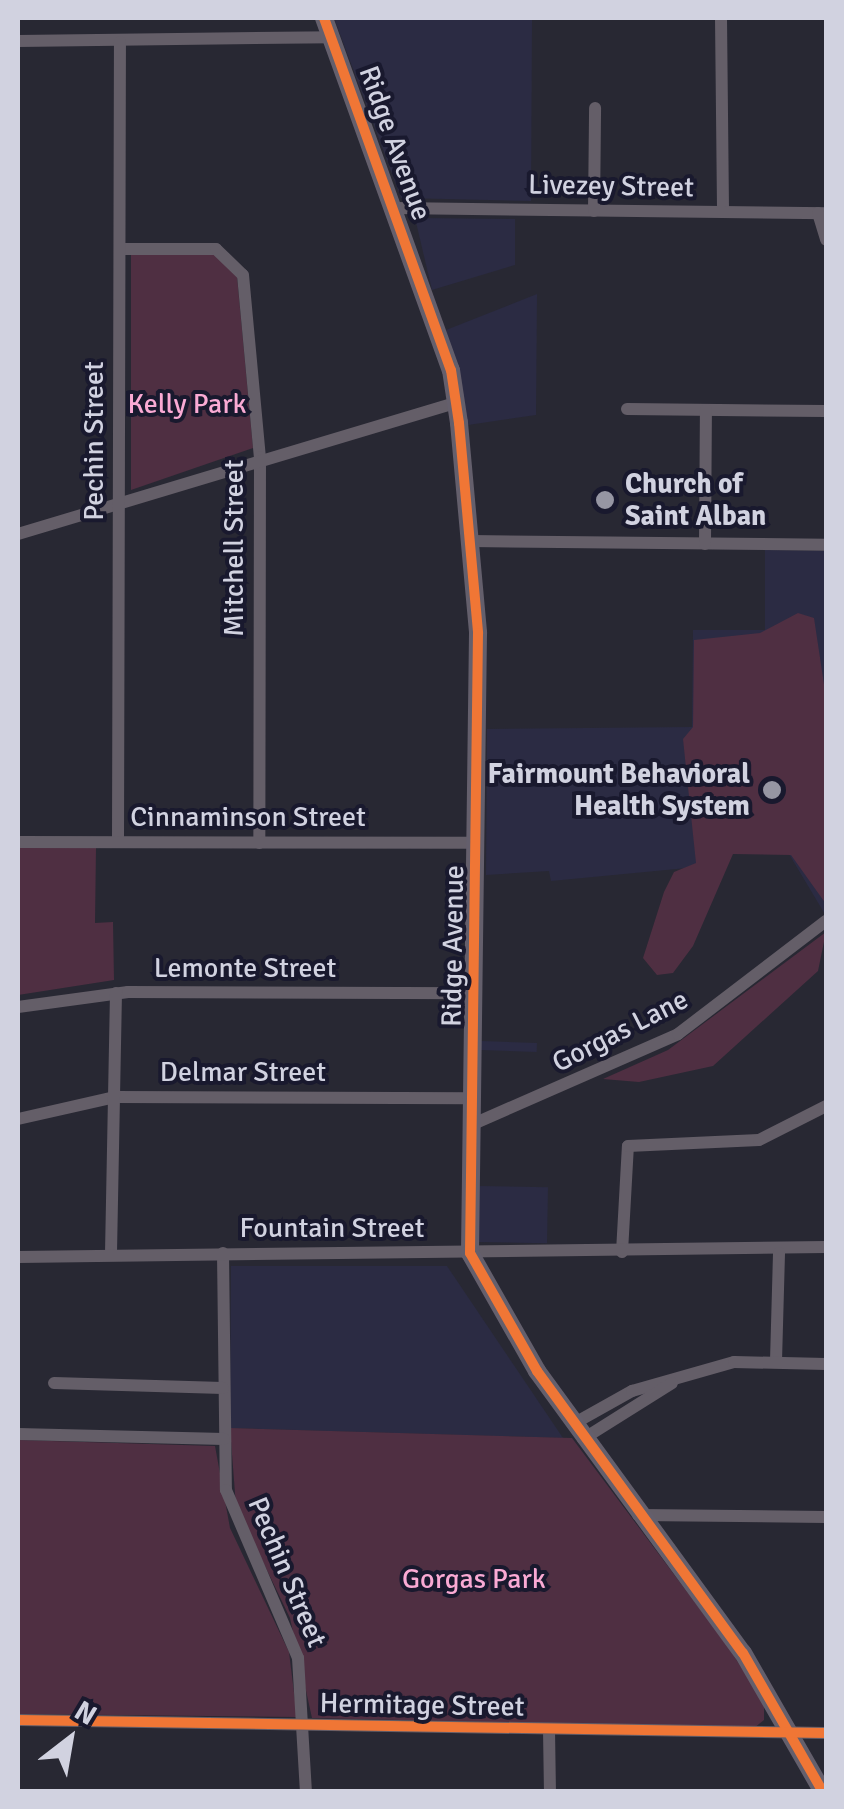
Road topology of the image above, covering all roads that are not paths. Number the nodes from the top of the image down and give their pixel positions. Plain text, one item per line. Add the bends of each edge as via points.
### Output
1 (324, 18) edge
2 (722, 18) edge
3 (332, 37) junction
4 (18, 41) edge
5 (120, 42) junction
6 (596, 108) dead end
7 (396, 208) junction
8 (594, 211) junction
9 (723, 212) junction
10 (822, 213) edge
11 (826, 240) edge
12 (120, 248) junction
13 (457, 402) junction
14 (627, 409) dead end
15 (706, 410) junction
16 (826, 411) edge
17 (260, 457) junction
18 (118, 502) junction
19 (18, 534) edge
20 (471, 541) junction
21 (705, 544) junction
22 (826, 545) edge
23 (118, 841) junction
24 (18, 842) edge
25 (259, 842) junction
26 (478, 843) junction
27 (826, 921) edge
28 (116, 993) junction
29 (474, 994) junction
30 (18, 1007) edge
31 (115, 1097) junction
32 (471, 1098) junction
33 (826, 1106) edge
34 (18, 1119) edge
35 (471, 1125) junction
36 (826, 1247) edge
37 (224, 1252) junction
38 (470, 1252) junction
39 (622, 1252) junction
40 (111, 1253) junction
41 (780, 1253) junction
42 (18, 1257) edge
43 (776, 1360) junction
44 (826, 1364) edge
45 (54, 1383) dead end
46 (224, 1388) junction
47 (578, 1432) junction
48 (18, 1434) edge
49 (224, 1440) junction
50 (636, 1516) junction
51 (826, 1517) edge
52 (18, 1720) edge
53 (304, 1726) junction
54 (550, 1730) junction
55 (792, 1734) junction
56 (826, 1734) edge
57 (306, 1792) edge
58 (550, 1792) edge
59 (824, 1792) edge

1 - 3 main road, Ridge Avenue
2 - 9 street
3 - 5 street
3 - 7 main road, Ridge Avenue
4 - 5 street
5 - 12 street, Pechin Street
6 - 8 street
7 - 8 street, Livezey Street
7 - 13 main road, Ridge Avenue
8 - 9 street, Livezey Street
9 - 10 street, Livezey Street
10 - 11 street
12 - 17 street, Mitchell Street via 210,248 233,258 244,281
12 - 18 street, Pechin Street
13 - 17 street
13 - 20 main road, Ridge Avenue
14 - 15 street
15 - 16 street
15 - 21 street
17 - 18 street
17 - 25 street, Mitchell Street
18 - 19 street
18 - 23 street, Pechin Street
20 - 21 street
20 - 26 main road, Ridge Avenue
21 - 22 street
23 - 24 street, Cinnaminson Street
23 - 25 street, Cinnaminson Street
25 - 26 street, Cinnaminson Street
26 - 29 main road, Ridge Avenue
27 - 35 street, Gorgas Lane via 678,1034
28 - 29 street, Lemonte Street
28 - 30 street, Lemonte Street
28 - 31 street
29 - 32 main road, Ridge Avenue
31 - 32 street, Delmar Street
31 - 34 street, Delmar Street
31 - 40 street
32 - 35 main road, Ridge Avenue
33 - 39 street via 760,1140 626,1148
35 - 38 main road, Ridge Avenue
36 - 41 street, Fountain Street
37 - 38 street, Fountain Street
37 - 40 street, Fountain Street
37 - 46 street, Pechin Street
38 - 39 street, Fountain Street
38 - 47 main road
39 - 41 street, Fountain Street
40 - 42 street, Fountain Street
41 - 43 street
43 - 44 street
43 - 47 street via 734,1362 672,1383
45 - 46 street
46 - 49 street, Pechin Street
47 - 50 main road
48 - 49 street
49 - 53 street, Pechin Street via 233,1518 288,1626
50 - 51 street
50 - 55 main road via 733,1638
52 - 53 street, Hermitage Street
53 - 54 street, Hermitage Street
53 - 57 street, Pechin Street
54 - 55 street, Hermitage Street
54 - 58 street
55 - 56 street, Hermitage Street
55 - 59 main road

